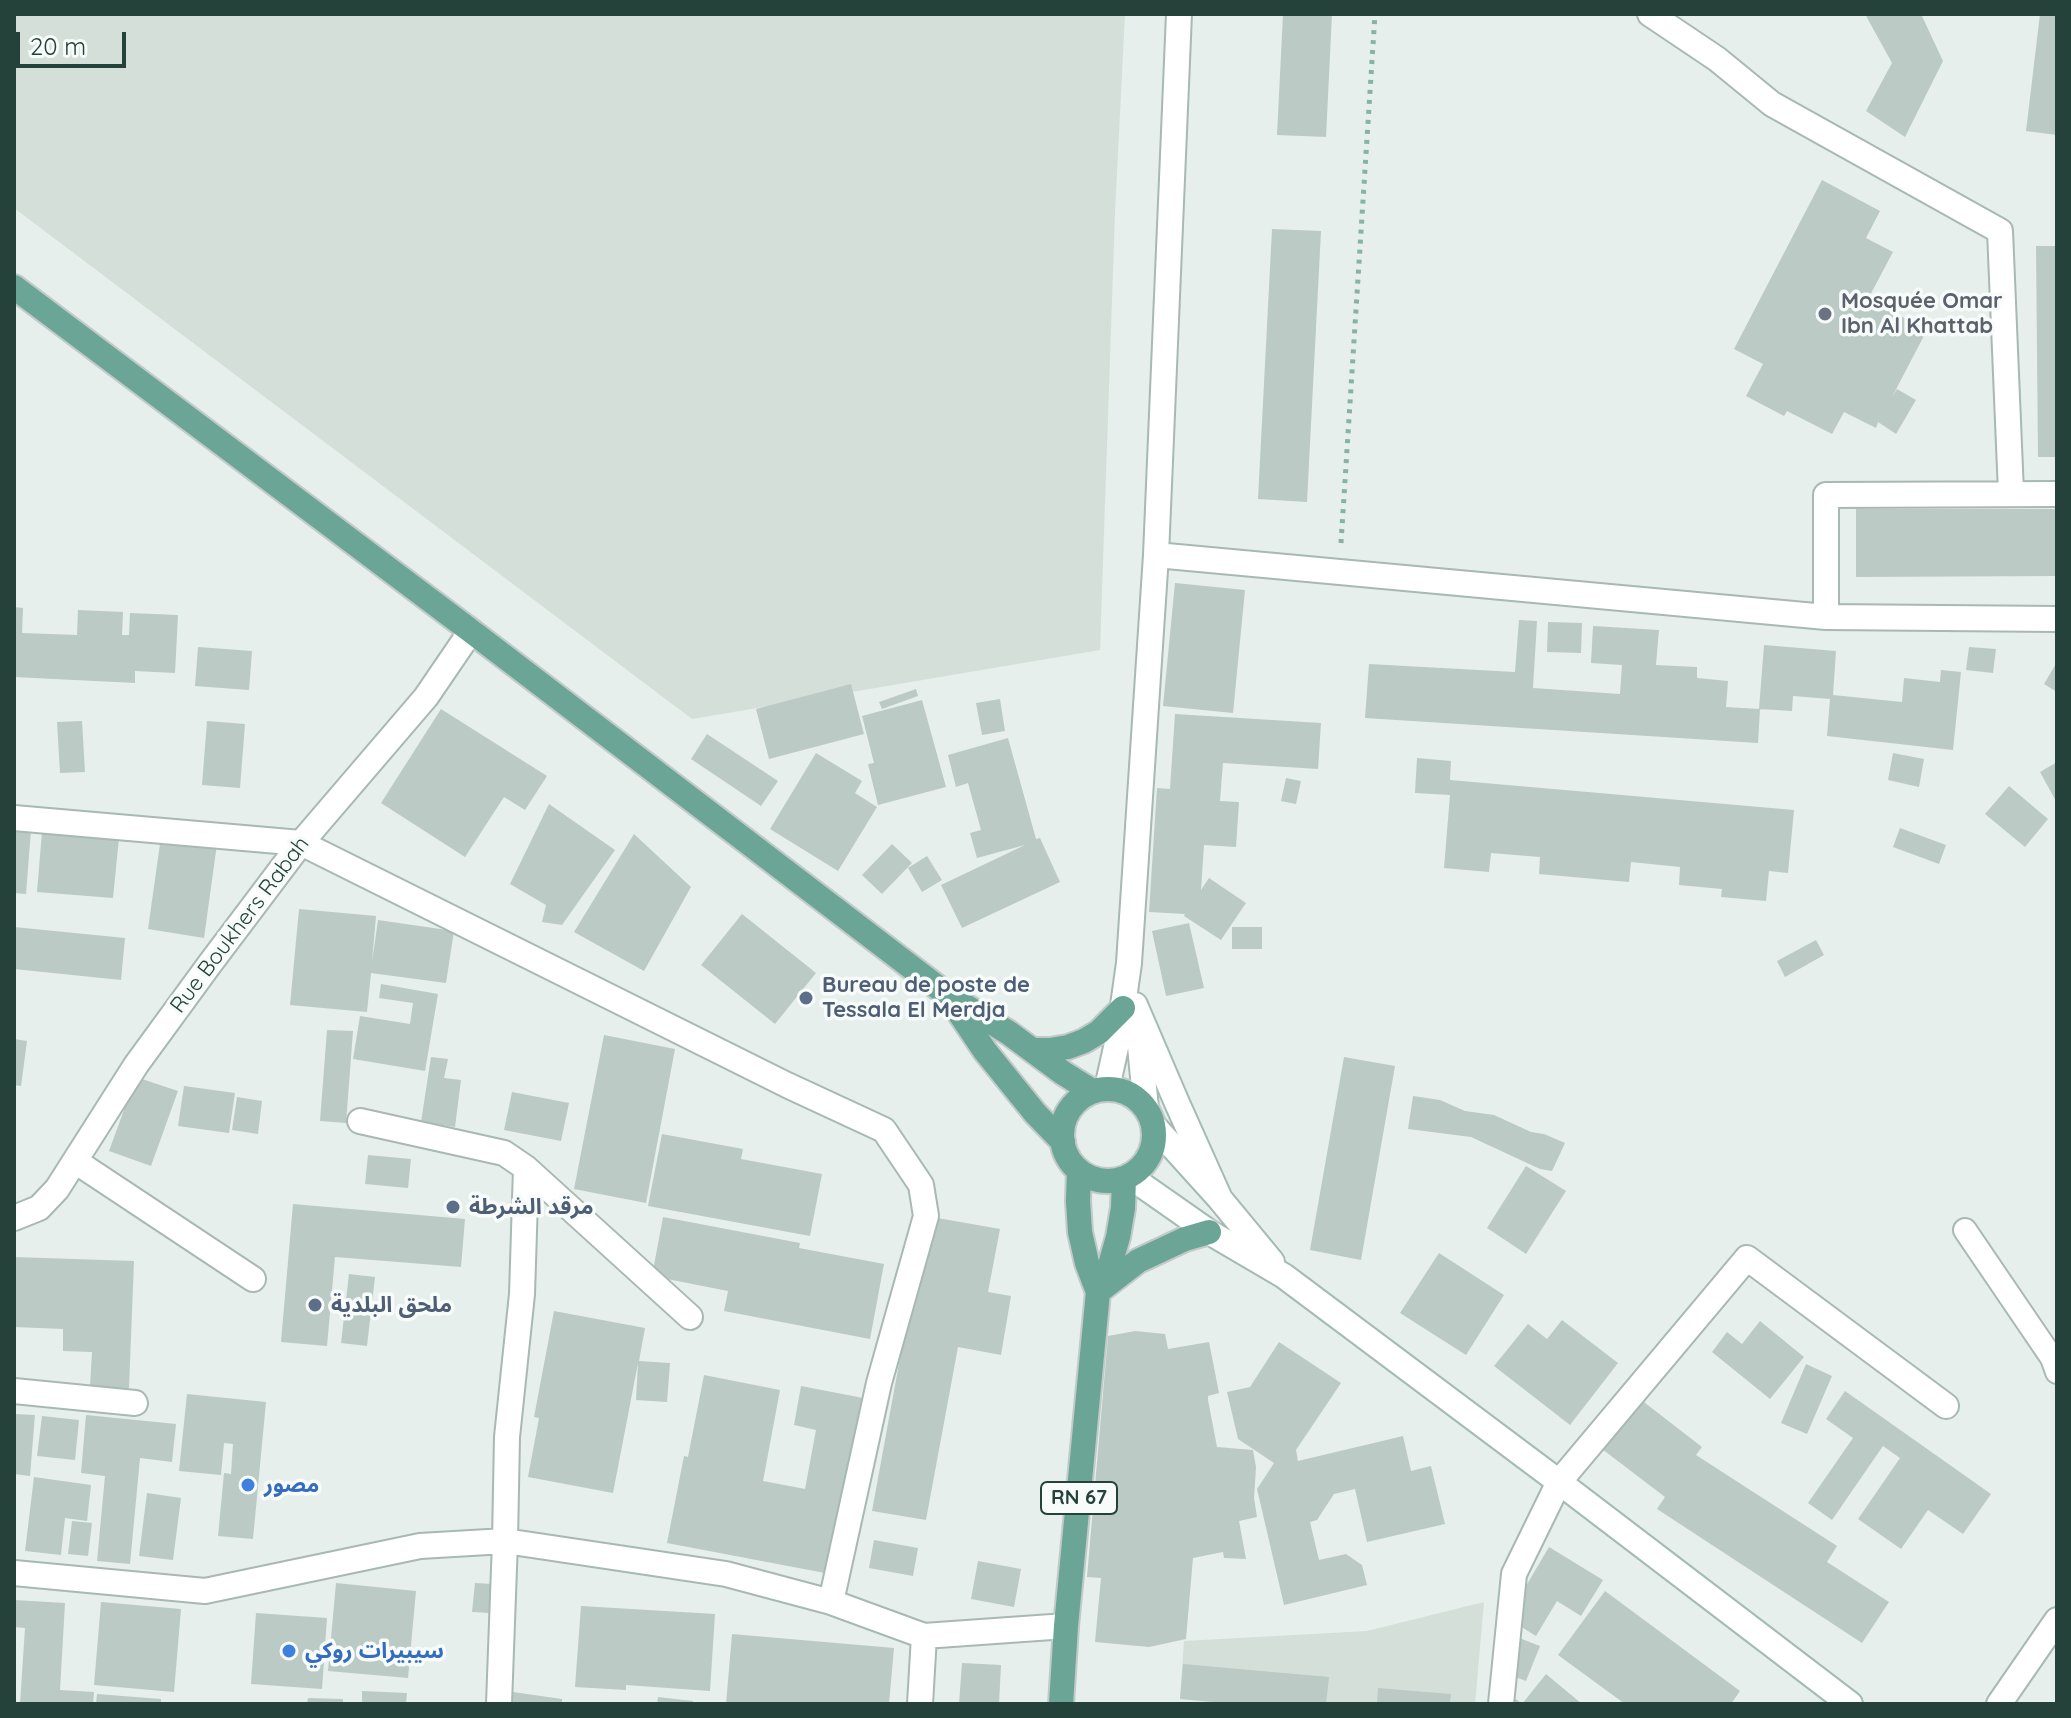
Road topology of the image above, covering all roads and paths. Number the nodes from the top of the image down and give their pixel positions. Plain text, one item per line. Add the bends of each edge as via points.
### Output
1 (1179, 14) edge
2 (1375, 14) edge
3 (1650, 14) edge
4 (14, 287) edge
5 (2011, 493) junction
6 (2057, 494) edge
7 (1156, 555) junction
8 (1339, 572) junction
9 (1826, 617) junction
10 (2057, 619) edge
11 (471, 631) junction
12 (14, 818) edge
13 (301, 843) junction
14 (949, 996) junction
15 (1129, 1006) junction
16 (1033, 1050) junction
17 (1100, 1090) junction
18 (1150, 1117) junction
19 (360, 1121) dead end
20 (1063, 1142) junction
21 (75, 1161) junction
22 (526, 1168) junction
23 (1079, 1171) junction
24 (1126, 1177) junction
25 (1220, 1199) junction
26 (14, 1218) edge
27 (1965, 1230) dead end
28 (1209, 1232) junction
29 (1284, 1276) junction
30 (253, 1279) dead end
31 (1098, 1292) junction
32 (690, 1317) dead end
33 (2057, 1372) edge
34 (14, 1391) edge
35 (135, 1403) dead end
36 (1946, 1406) dead end
37 (1559, 1482) junction
38 (505, 1541) junction
39 (14, 1573) edge
40 (831, 1602) junction
41 (2057, 1620) edge
42 (1066, 1626) junction
43 (924, 1636) junction
44 (499, 1704) edge
45 (920, 1704) edge
46 (1061, 1704) edge
47 (1501, 1704) edge
48 (1850, 1704) edge
49 (1999, 1704) edge

1 - 7 street
2 - 8 path
3 - 5 street via 1772,104 2000,231
4 - 11 main road
5 - 6 street
5 - 9 street via 1826,495
7 - 8 street
7 - 15 street
8 - 9 street
9 - 10 street
11 - 13 street, Rue Boukhers Rabah via 426,697
11 - 14 main road
12 - 13 street
13 - 21 street, Rue Boukhers Rabah via 136,1065
13 - 40 street via 884,1130 921,1185 926,1216 879,1383
14 - 16 main road
14 - 20 main road via 985,1051
15 - 16 main road via 1084,1041
15 - 17 street
15 - 18 street
15 - 25 street
16 - 17 main road via 1063,1073
17 - 18 main road via 1121,1090 1135,1097
17 - 20 main road via 1078,1099 1068,1112
18 - 24 main road via 1150,1156
18 - 25 street
19 - 22 street via 504,1153
20 - 23 main road
21 - 26 street, Rue Boukhers Rabah via 39,1208
21 - 30 street
22 - 32 street
22 - 38 street
23 - 24 main road via 1108,1181
23 - 31 main road, RN 67 via 1080,1232
24 - 28 street
24 - 31 main road, RN 67 via 1118,1237
25 - 29 street
27 - 33 lane
28 - 29 street
28 - 31 main road via 1138,1261
29 - 37 street
31 - 42 main road, RN 67
34 - 35 street
36 - 37 street via 1747,1258
37 - 47 street via 1514,1574
37 - 48 street
38 - 39 street via 420,1546 205,1591
38 - 40 street via 726,1574
38 - 44 street
40 - 43 street
41 - 49 street
42 - 43 street
42 - 46 main road, RN 67
43 - 45 street

